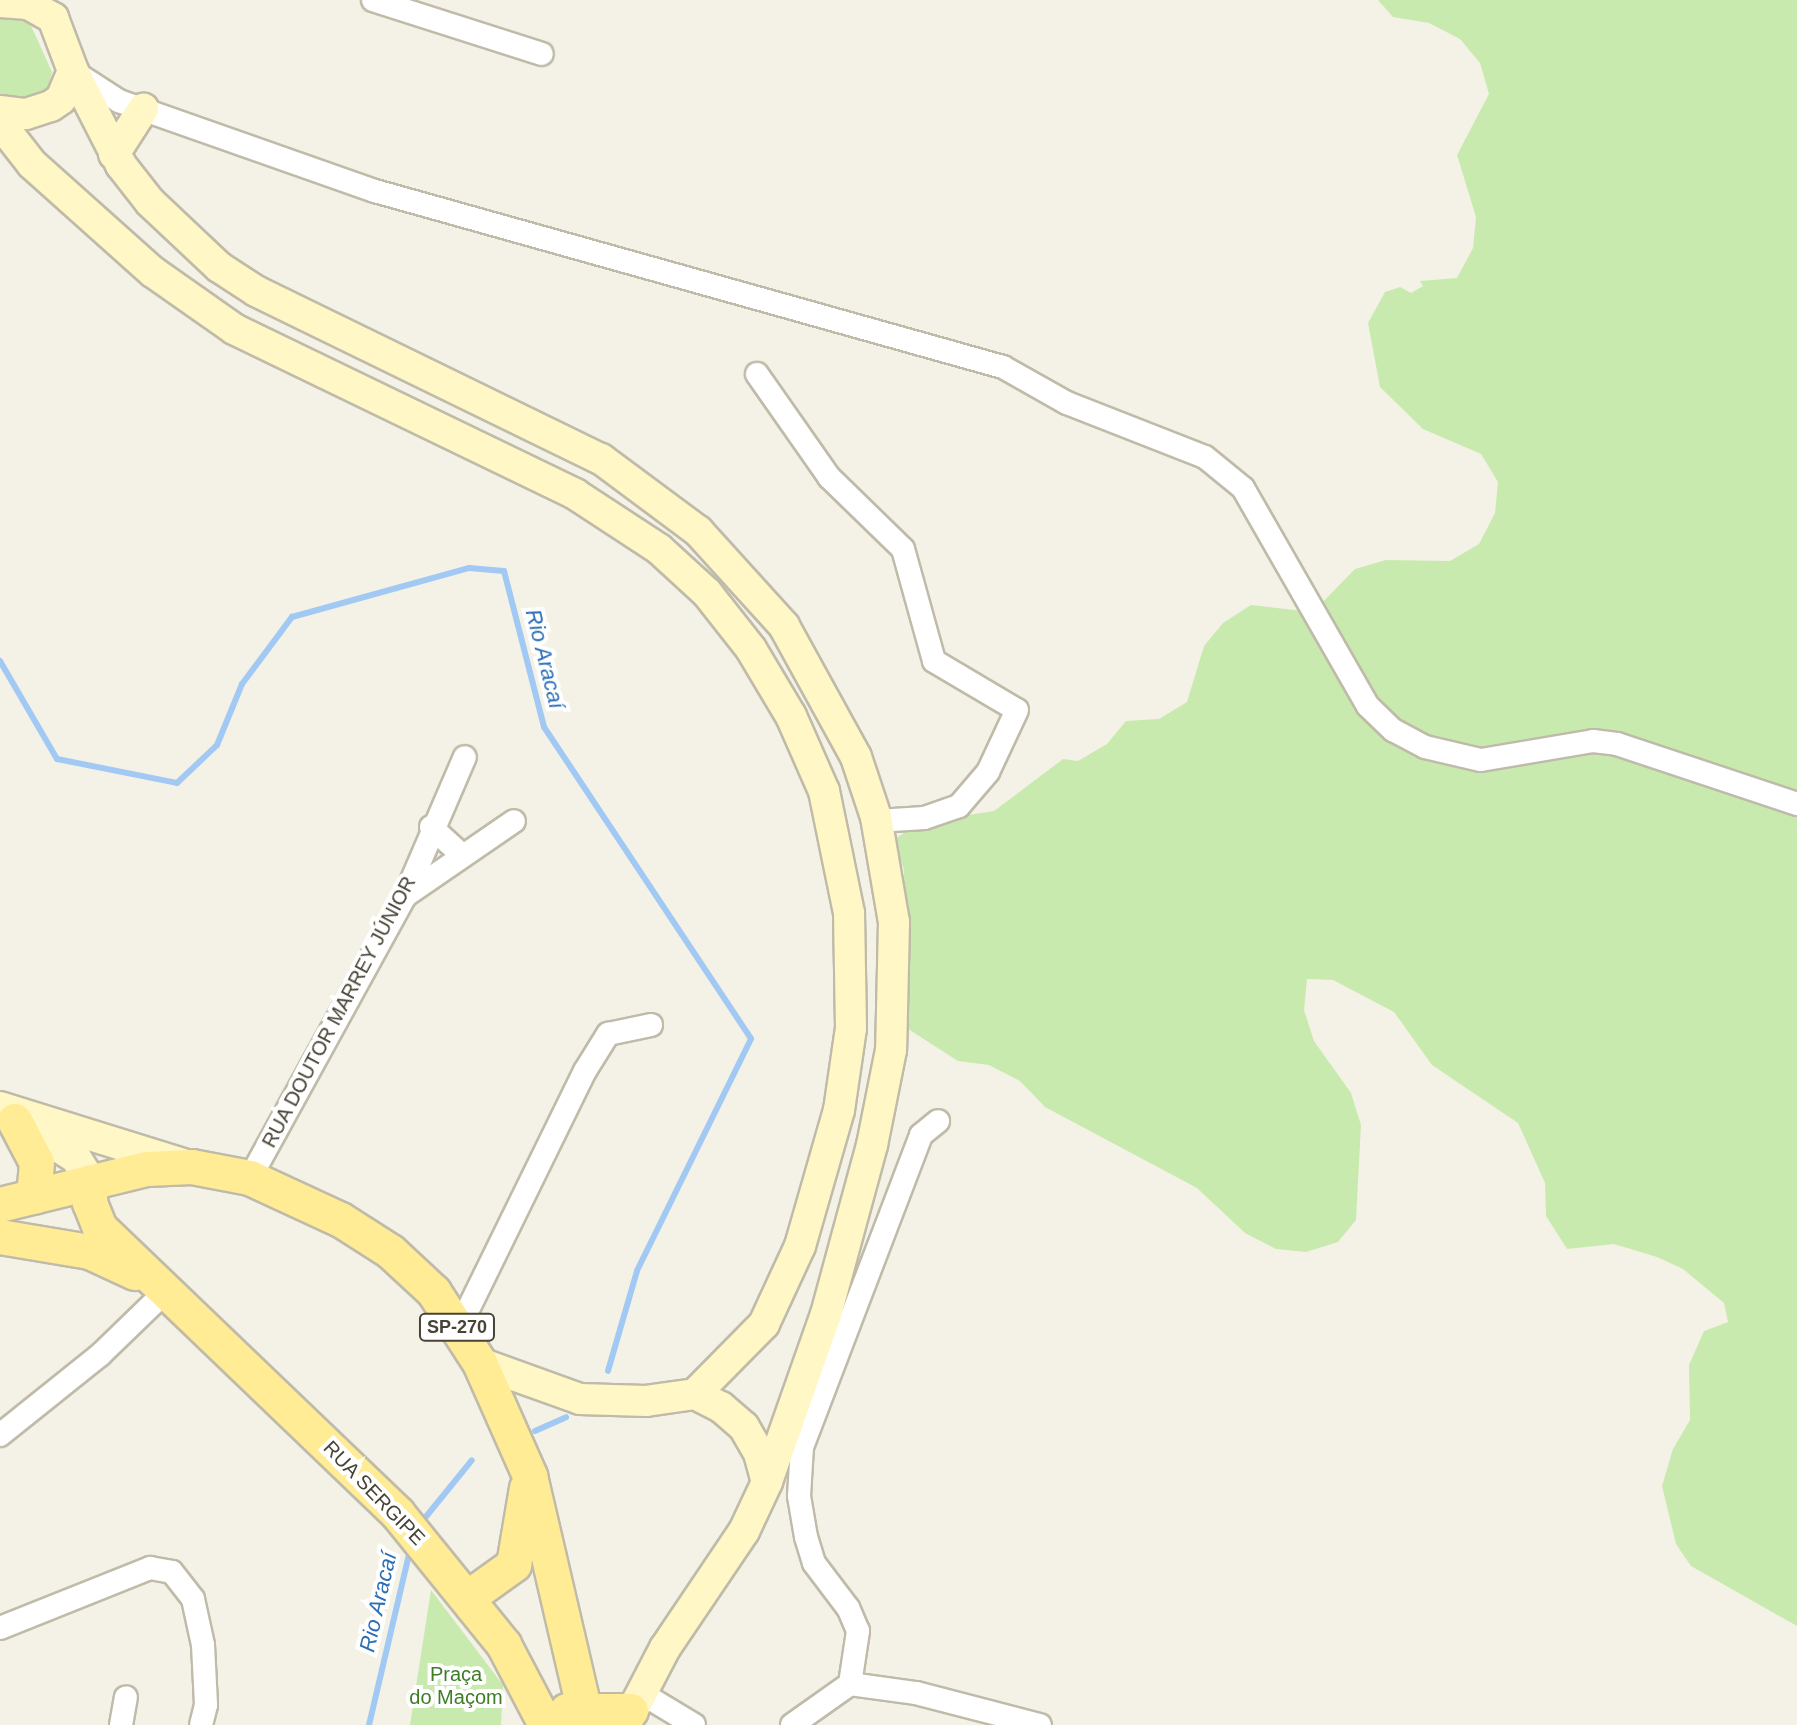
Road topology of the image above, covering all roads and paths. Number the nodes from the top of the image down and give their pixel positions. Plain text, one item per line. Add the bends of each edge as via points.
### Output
1 (373, 0) edge
2 (0, 2) edge
3 (52, 9) edge
4 (542, 54) dead end
5 (73, 71) junction
6 (143, 109) junction
7 (0, 111) edge
8 (0, 123) edge
9 (114, 154) junction
10 (757, 374) dead end
11 (465, 757) dead end
12 (1797, 804) edge
13 (514, 821) dead end
14 (877, 821) junction
15 (431, 827) junction
16 (463, 856) junction
17 (405, 896) junction
18 (651, 1025) dead end
19 (5, 1112) edge
20 (938, 1121) dead end
21 (192, 1167) junction
22 (250, 1178) junction
23 (91, 1182) junction
24 (34, 1197) junction
25 (0, 1205) edge
26 (0, 1237) edge
27 (168, 1289) junction
28 (458, 1330) junction
29 (480, 1363) junction
30 (695, 1394) junction
31 (0, 1435) edge
32 (530, 1476) junction
33 (767, 1482) junction
34 (458, 1586) junction
35 (0, 1628) edge
36 (516, 1666) junction
37 (850, 1684) junction
38 (126, 1697) dead end
39 (632, 1710) edge
40 (587, 1719) edge
41 (121, 1725) edge
42 (201, 1725) edge
43 (529, 1725) edge
44 (546, 1725) edge
45 (694, 1725) edge
46 (792, 1725) edge
47 (1040, 1725) edge

1 - 4 street
2 - 3 main road
3 - 5 main road
5 - 6 street
5 - 7 main road via 61,99 51,106 26,114
5 - 9 main road
6 - 9 main road
6 - 12 street via 375,191 1003,367 1067,403 1168,439 1225,471 1243,488 1301,582 1368,706 1414,742 1481,760 1593,741 1617,744
8 - 30 main road via 32,164 153,272 234,329 575,494 659,549 707,593 791,716 824,791 849,913 851,1028 841,1096 800,1246 764,1324
9 - 14 main road via 184,237 256,291 601,459 698,531 784,626 856,757
10 - 14 street via 829,477 903,549 934,661 1017,710 988,772 959,806 924,818
11 - 15 street, RUA DOUTOR MARREY JÚNIOR
13 - 16 street
14 - 33 main road via 894,922 891,1050 872,1145 826,1314
15 - 16 street
15 - 17 street, RUA DOUTOR MARREY JÚNIOR
16 - 17 street
17 - 22 street, RUA DOUTOR MARREY JÚNIOR
18 - 28 street via 608,1034
19 - 21 main road
19 - 23 main road via 76,1158
19 - 24 main road via 37,1163
20 - 37 street via 921,1135 802,1447 799,1496 806,1537 814,1563 854,1617 858,1631
21 - 22 main road, SP-270
21 - 23 main road, SP-270 via 147,1169
22 - 28 main road, SP-270 via 341,1220 391,1252 434,1292
23 - 24 main road, SP-270
23 - 27 main road, RUA SERGIPE via 91,1210 100,1228
24 - 25 main road, SP-270
26 - 27 main road via 90,1252
27 - 31 street via 89,1365
27 - 34 main road, RUA SERGIPE via 398,1514
28 - 29 main road, SP-270
29 - 30 main road via 580,1399
29 - 32 main road, SP-270
30 - 33 main road via 744,1427
32 - 34 main road via 514,1565
32 - 40 main road, SP-270
33 - 39 main road via 744,1531 665,1648
34 - 36 main road, RUA SERGIPE
35 - 42 street via 150,1568 172,1572 193,1599 203,1645 206,1705
36 - 40 main road via 542,1697
36 - 43 main road
36 - 44 main road, RUA SERGIPE
37 - 46 street
37 - 47 street via 916,1693
38 - 41 street
39 - 40 main road
39 - 45 street

